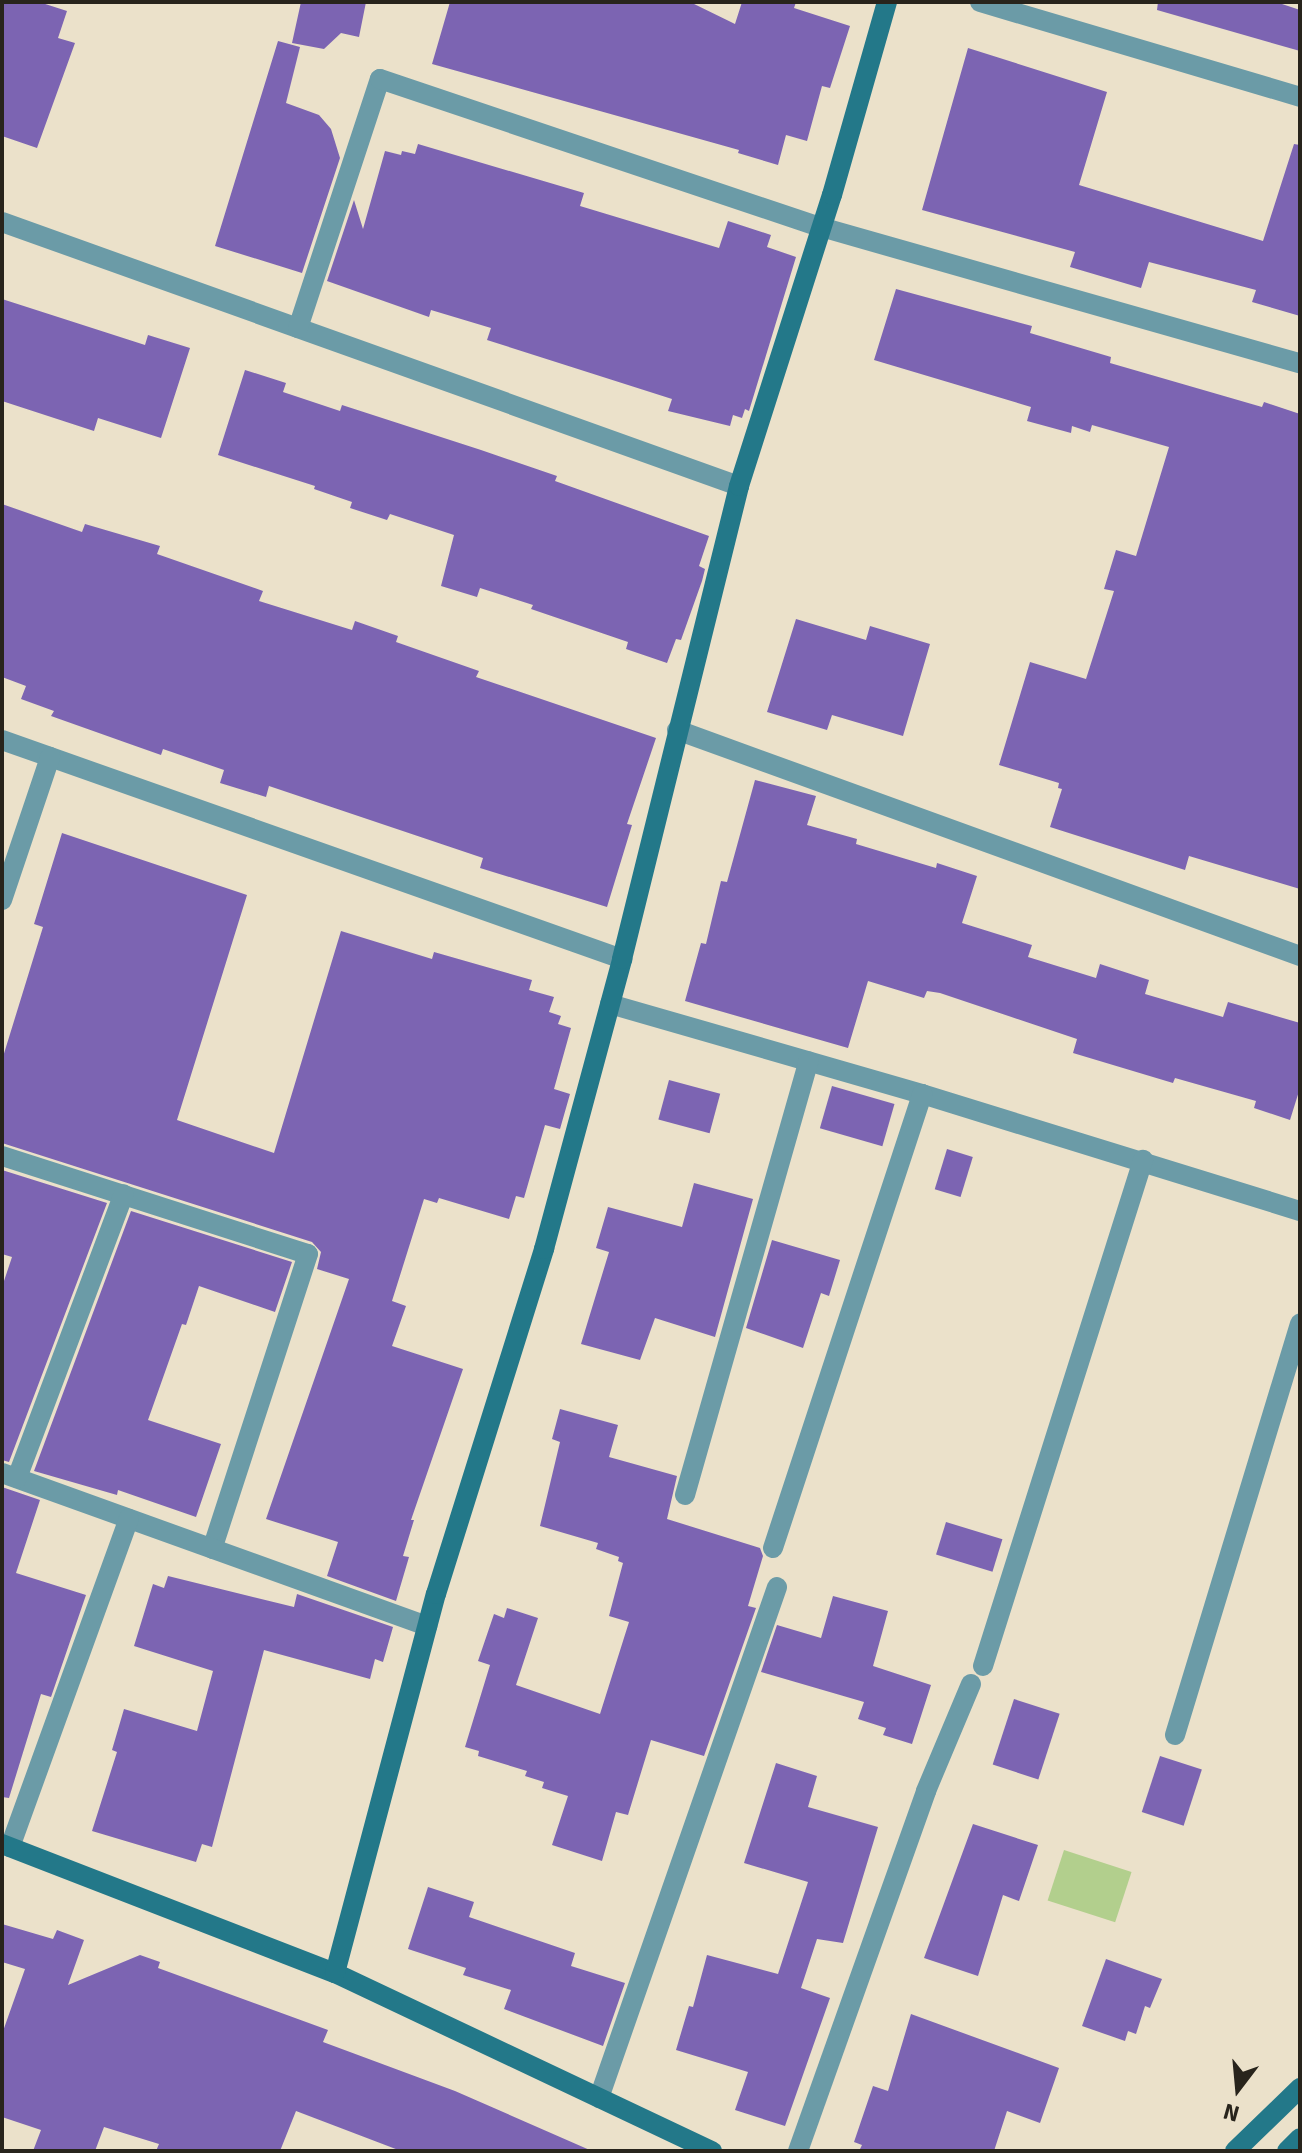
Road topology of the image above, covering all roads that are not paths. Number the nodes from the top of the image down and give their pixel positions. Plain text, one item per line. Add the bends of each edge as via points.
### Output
1 (887, 2) edge
2 (980, 2) edge
3 (1300, 97) edge
4 (2, 222) edge
5 (821, 227) junction
6 (298, 328) junction
7 (1300, 363) edge
8 (739, 486) junction
9 (677, 730) junction
10 (2, 740) edge
11 (50, 757) junction
12 (2, 900) edge
13 (1300, 956) edge
14 (622, 959) junction
15 (610, 1004) junction
16 (809, 1061) junction
17 (922, 1094) junction
18 (2, 1156) edge
19 (1143, 1160) junction
20 (124, 1194) junction
21 (1300, 1211) edge
22 (1300, 1324) edge
23 (10, 1476) edge
24 (685, 1495) dead end
25 (129, 1519) junction
26 (773, 1548) dead end
27 (212, 1549) junction
28 (777, 1587) dead end
29 (427, 1626) junction
30 (983, 1666) dead end
31 (971, 1684) dead end
32 (1175, 1735) dead end
33 (6, 1845) edge
34 (335, 1973) junction
35 (1300, 2088) edge
36 (599, 2098) junction
37 (1300, 2138) edge
38 (712, 2151) edge
39 (798, 2151) edge
40 (1235, 2151) edge
41 (1287, 2151) edge

1 - 5 street
2 - 3 street
4 - 6 street
5 - 6 street via 380,79
5 - 7 street
5 - 8 street
6 - 8 street
8 - 9 street
9 - 13 street
9 - 14 street
10 - 11 street
11 - 12 street
11 - 14 street
14 - 15 street
15 - 16 street
15 - 29 street via 544,1249
16 - 17 street
16 - 24 street
17 - 19 street
17 - 26 street
18 - 20 street
19 - 21 street
19 - 30 street
20 - 23 street
20 - 27 street via 308,1254
22 - 32 street
23 - 25 street
25 - 27 street
25 - 33 street
27 - 29 street
28 - 36 street
29 - 34 street
31 - 39 street via 926,1791
33 - 34 street
34 - 36 street
35 - 40 street
36 - 38 street
37 - 41 street

